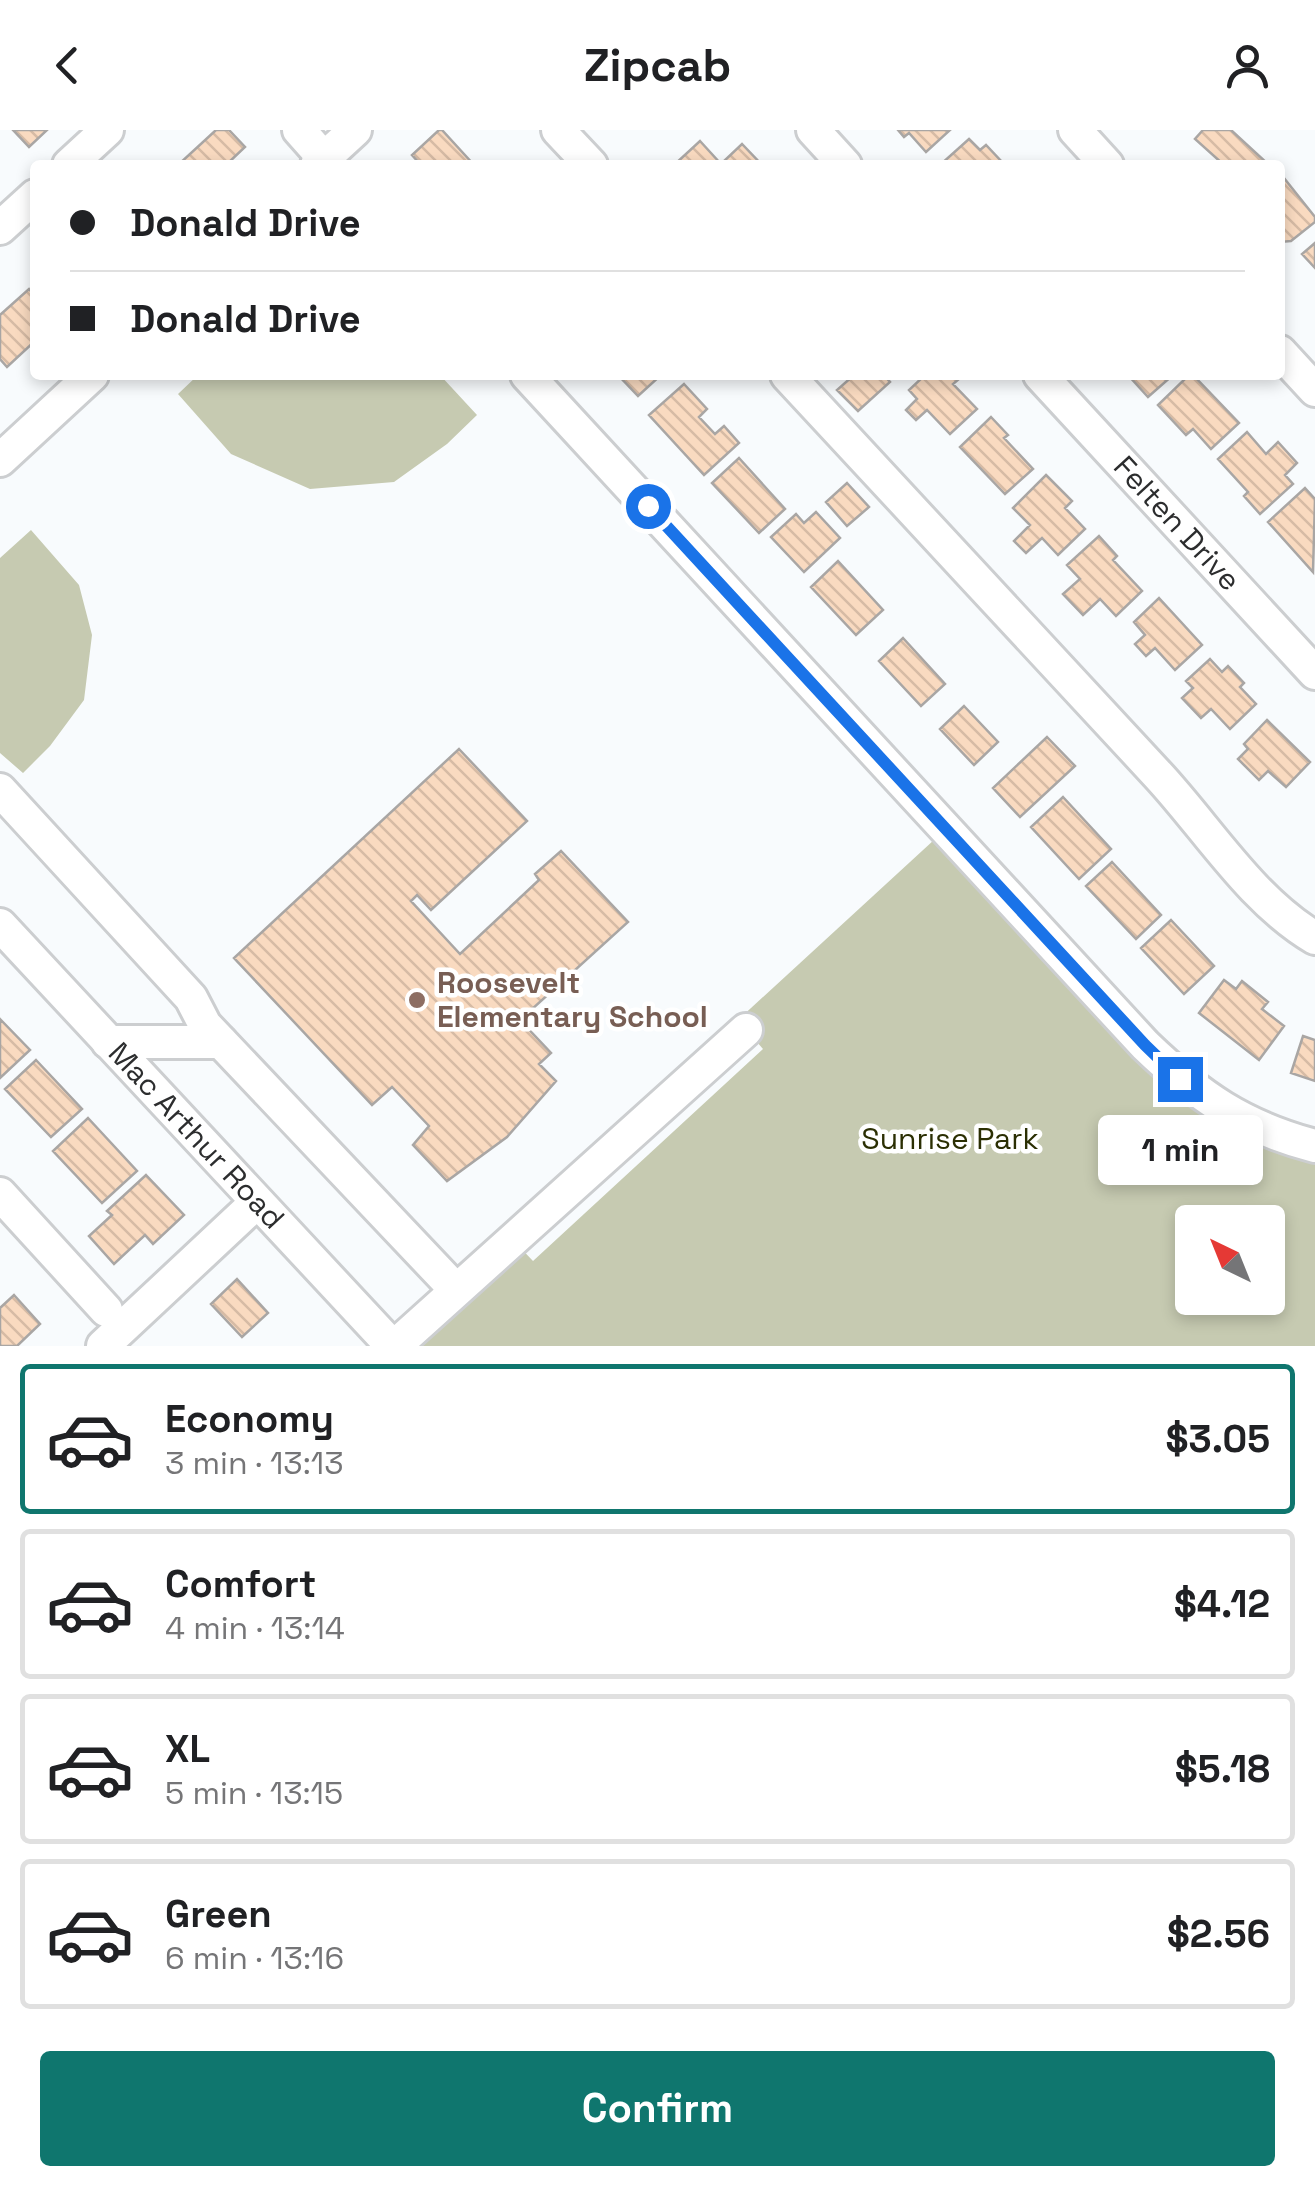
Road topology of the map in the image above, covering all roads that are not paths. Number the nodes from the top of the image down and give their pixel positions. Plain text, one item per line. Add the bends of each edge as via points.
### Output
1 (106, 130) edge
2 (299, 130) edge
3 (354, 130) edge
4 (558, 130) edge
5 (813, 130) edge
6 (1075, 130) edge
7 (74, 160) edge
8 (322, 160) edge
9 (327, 160) edge
10 (587, 160) edge
11 (841, 160) edge
12 (1102, 160) edge
13 (30, 201) edge
14 (0, 228) edge
15 (1285, 357) edge
16 (87, 380) edge
17 (532, 380) edge
18 (792, 380) edge
19 (1045, 380) edge
20 (1315, 390) edge
21 (0, 460) edge
22 (1315, 673) edge
23 (0, 790) edge
24 (0, 925) edge
25 (1315, 938) edge
26 (746, 1030) dead end
27 (108, 1042) junction
28 (221, 1042) junction
29 (1315, 1146) edge
30 (0, 1194) edge
31 (256, 1202) junction
32 (456, 1290) junction
33 (106, 1310) dead end
34 (103, 1346) edge
35 (394, 1346) edge

1 - 7 street
2 - 8 street
3 - 9 street
4 - 10 street
5 - 11 street
6 - 12 street
13 - 14 street
15 - 20 street
16 - 21 street
17 - 29 street via 1145,1045 1223,1110
18 - 25 street via 1275,909
19 - 22 street, Felten Drive
23 - 28 street via 191,998
24 - 27 street, Mac Arthur Road
26 - 32 street
27 - 28 street
27 - 31 street, Mac Arthur Road
28 - 32 street
30 - 33 street
31 - 34 street
31 - 35 street, Mac Arthur Road
32 - 35 street

